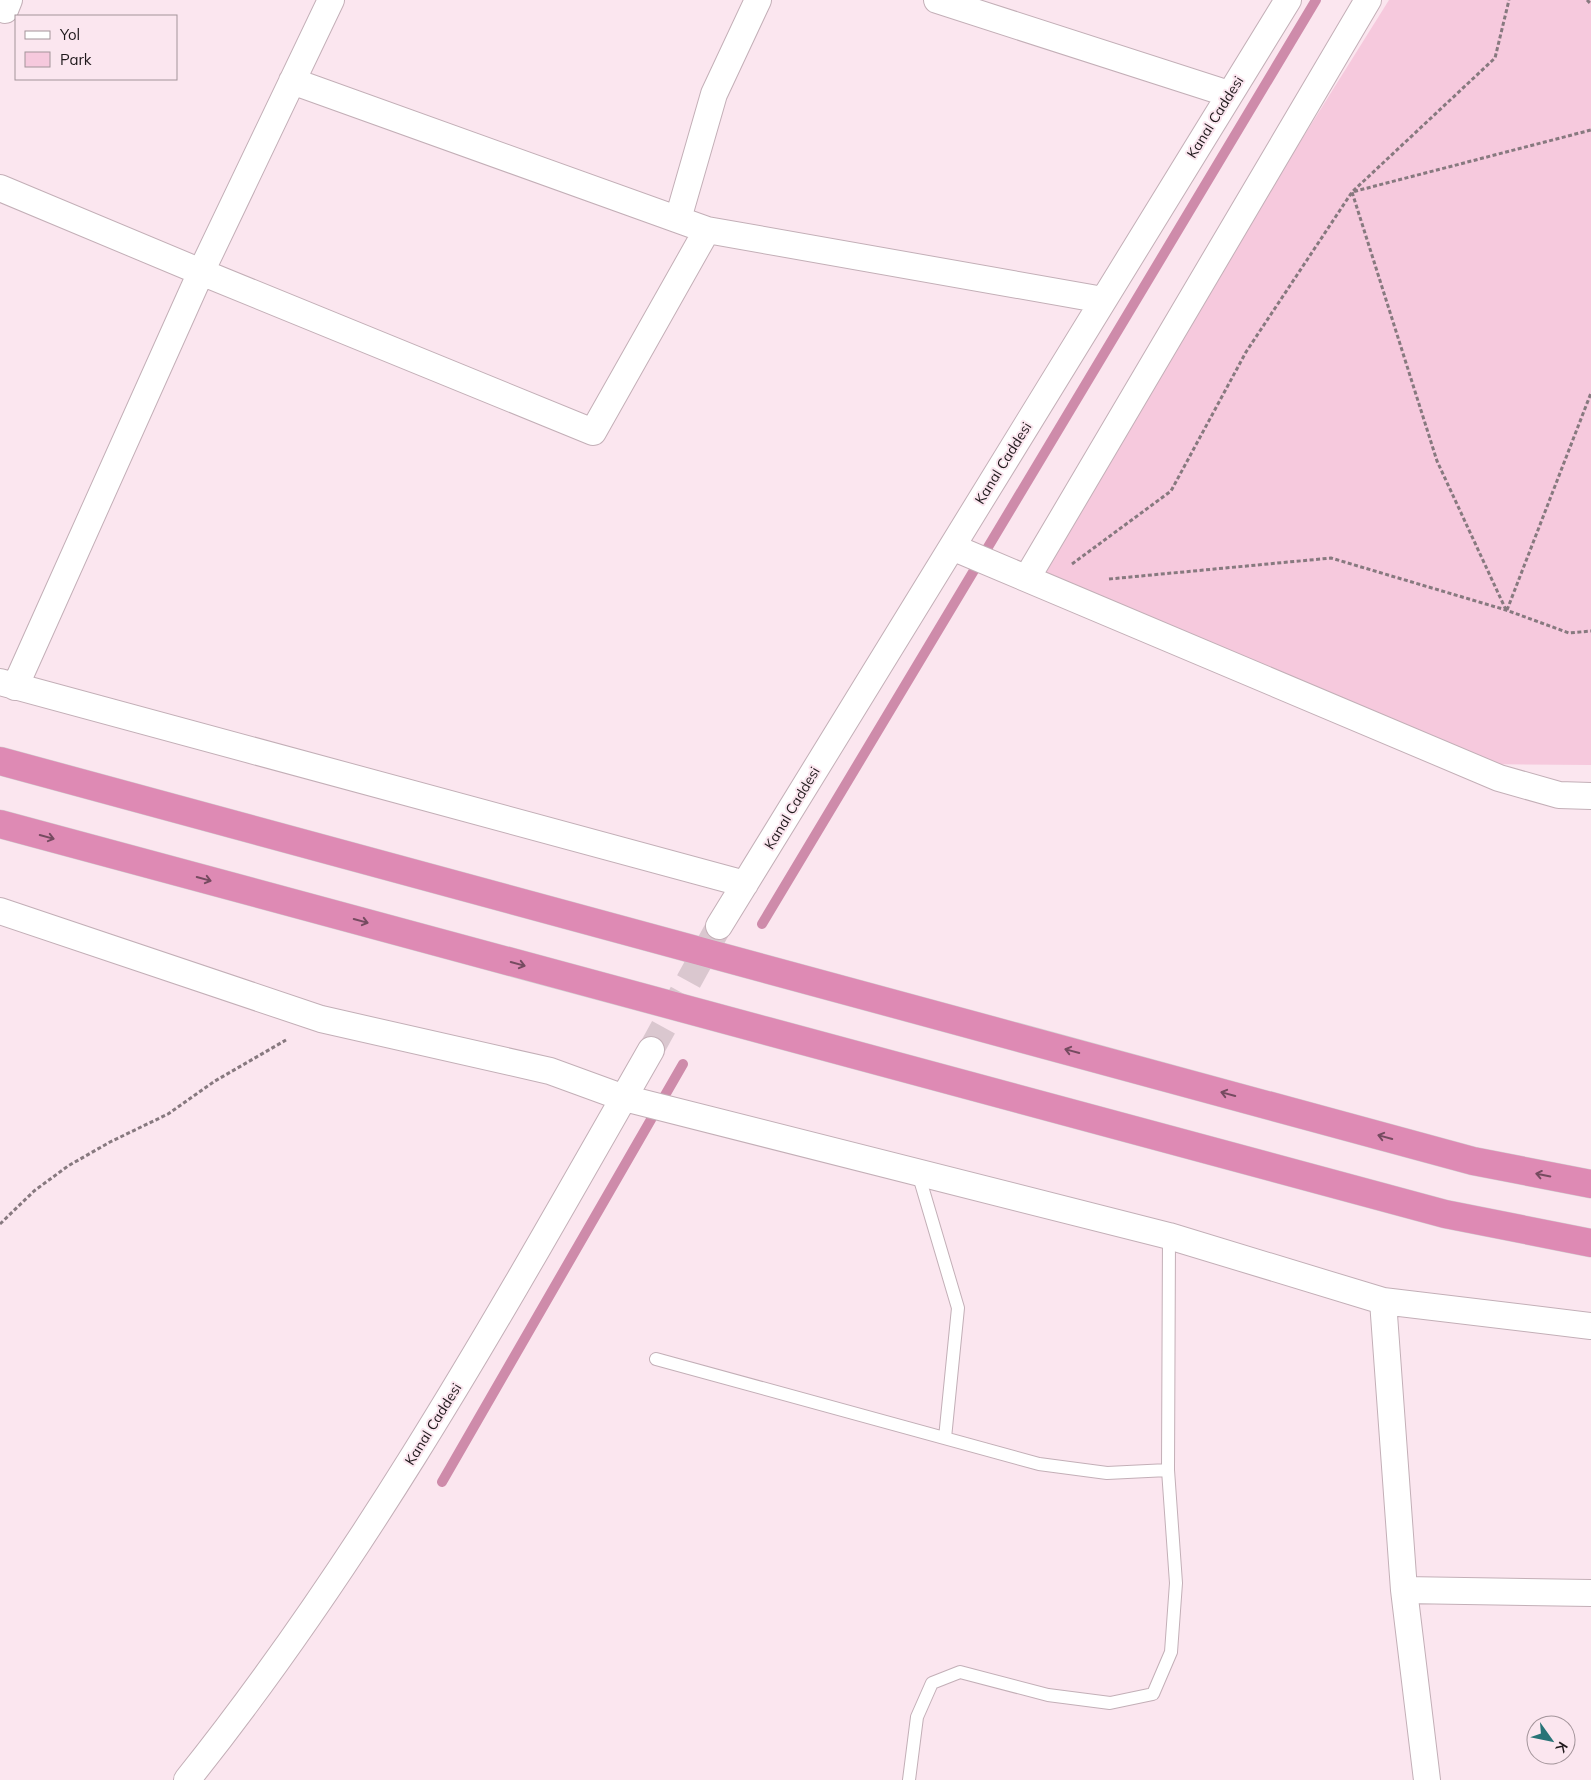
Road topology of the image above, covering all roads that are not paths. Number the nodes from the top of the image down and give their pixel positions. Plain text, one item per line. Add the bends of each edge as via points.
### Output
1 (330, 0) edge
2 (758, 0) edge
3 (938, 0) edge
4 (1288, 0) edge
5 (1368, 0) edge
6 (292, 81) junction
7 (1229, 94) junction
8 (0, 188) edge
9 (678, 219) junction
10 (708, 230) junction
11 (200, 272) junction
12 (1103, 300) junction
13 (952, 546) junction
14 (1029, 579) junction
15 (8, 685) edge
16 (0, 761) edge
17 (1588, 797) edge
18 (0, 824) edge
19 (745, 884) junction
20 (0, 911) edge
21 (719, 926) tunnel mouth
22 (651, 1050) tunnel mouth
23 (624, 1098) junction
24 (918, 1173) junction
25 (1591, 1184) edge
26 (1169, 1236) junction
27 (1591, 1243) edge
28 (1382, 1301) junction
29 (1591, 1326) edge
30 (656, 1359) dead end
31 (945, 1438) junction
32 (1168, 1470) junction
33 (1404, 1590) junction
34 (1591, 1593) edge
35 (187, 1780) edge
36 (909, 1780) edge
37 (1427, 1780) edge

1 - 6 street
2 - 9 street via 714,94
3 - 7 street
4 - 7 street, Kanal Caddesi
5 - 14 street
6 - 9 street
6 - 11 street
7 - 12 street, Kanal Caddesi
8 - 11 street
9 - 10 street
10 - 11 street via 593,432
10 - 12 street
11 - 15 street
12 - 13 street, Kanal Caddesi
13 - 14 street
13 - 19 street, Kanal Caddesi
14 - 17 street via 1499,778 1559,795
15 - 19 street
25 -> 16 highway via 1473,1161
18 -> 27 highway via 1445,1214
19 - 21 street, Kanal Caddesi
20 - 23 street via 322,1019 550,1071
22 - 23 street, Kanal Caddesi
23 - 24 street
23 - 35 street, Kanal Caddesi via 441,1414 322,1596 235,1720
24 - 26 street
24 - 31 lane via 958,1308
26 - 28 street
26 - 32 lane
28 - 29 street
28 - 33 street
30 - 31 lane
31 - 32 lane via 1039,1464 1107,1473
32 - 36 lane via 1176,1583 1170,1652 1153,1694 1110,1703 1048,1695 960,1672 932,1683 917,1717
33 - 34 street
33 - 37 street

